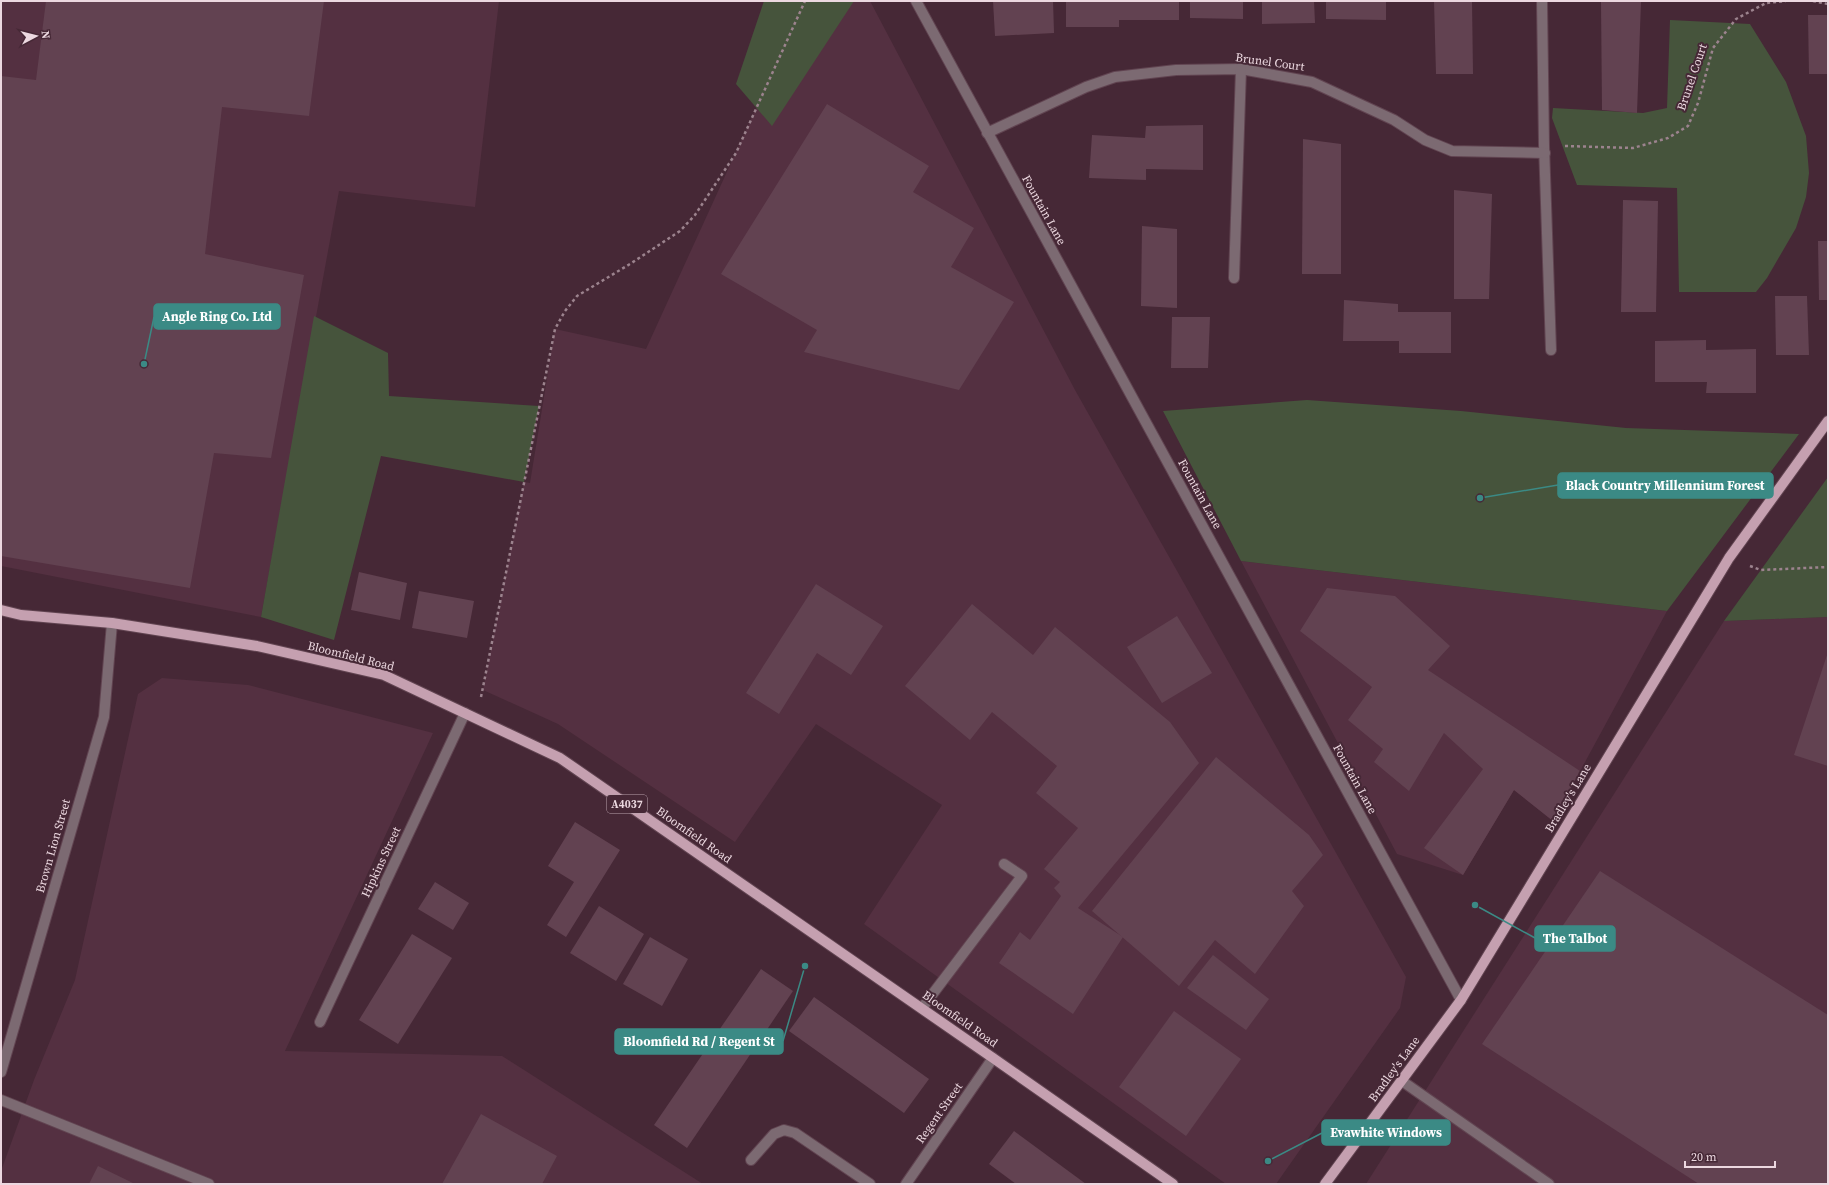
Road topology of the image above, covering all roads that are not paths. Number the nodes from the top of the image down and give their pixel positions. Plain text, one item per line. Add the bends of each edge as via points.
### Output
1 (916, 1) edge
2 (1542, 1) edge
3 (1241, 69) junction
4 (987, 132) junction
5 (1545, 149) junction
6 (1234, 278) dead end
7 (1551, 350) dead end
8 (1828, 421) edge
9 (1, 610) edge
10 (112, 623) junction
11 (465, 713) junction
12 (1004, 864) dead end
13 (1461, 1000) junction
14 (922, 1008) junction
15 (320, 1022) dead end
16 (994, 1058) junction
17 (1, 1072) edge
18 (1402, 1081) junction
19 (1, 1100) edge
20 (751, 1160) dead end
21 (209, 1184) edge
22 (870, 1184) edge
23 (906, 1184) edge
24 (1173, 1184) edge
25 (1325, 1184) edge
26 (1549, 1184) edge

1 - 4 street, Fountain Lane
2 - 5 street
3 - 4 street, Brunel Court via 1176,70 1115,77 1086,87
3 - 5 street, Brunel Court via 1312,82 1394,120 1425,140 1452,151
3 - 6 street
4 - 13 street, Fountain Lane
5 - 7 street
8 - 13 main road, Bradley's Lane via 1729,558
9 - 10 main road, Bloomfield Road / A4037 via 21,615
10 - 11 main road, Bloomfield Road / A4037 via 257,646 384,675
10 - 17 street, Brown Lion Street via 104,716
11 - 14 main road, Bloomfield Road / A4037 via 560,758
11 - 15 street, Hipkins Street
12 - 14 street via 1022,876
13 - 18 main road, Bradley's Lane
14 - 16 main road, Bloomfield Road / A4037
16 - 23 street, Regent Street
16 - 24 main road, Bloomfield Road / A4037
18 - 25 main road, Bradley's Lane
18 - 26 street
19 - 21 street
20 - 22 street via 774,1134 784,1130 795,1133

